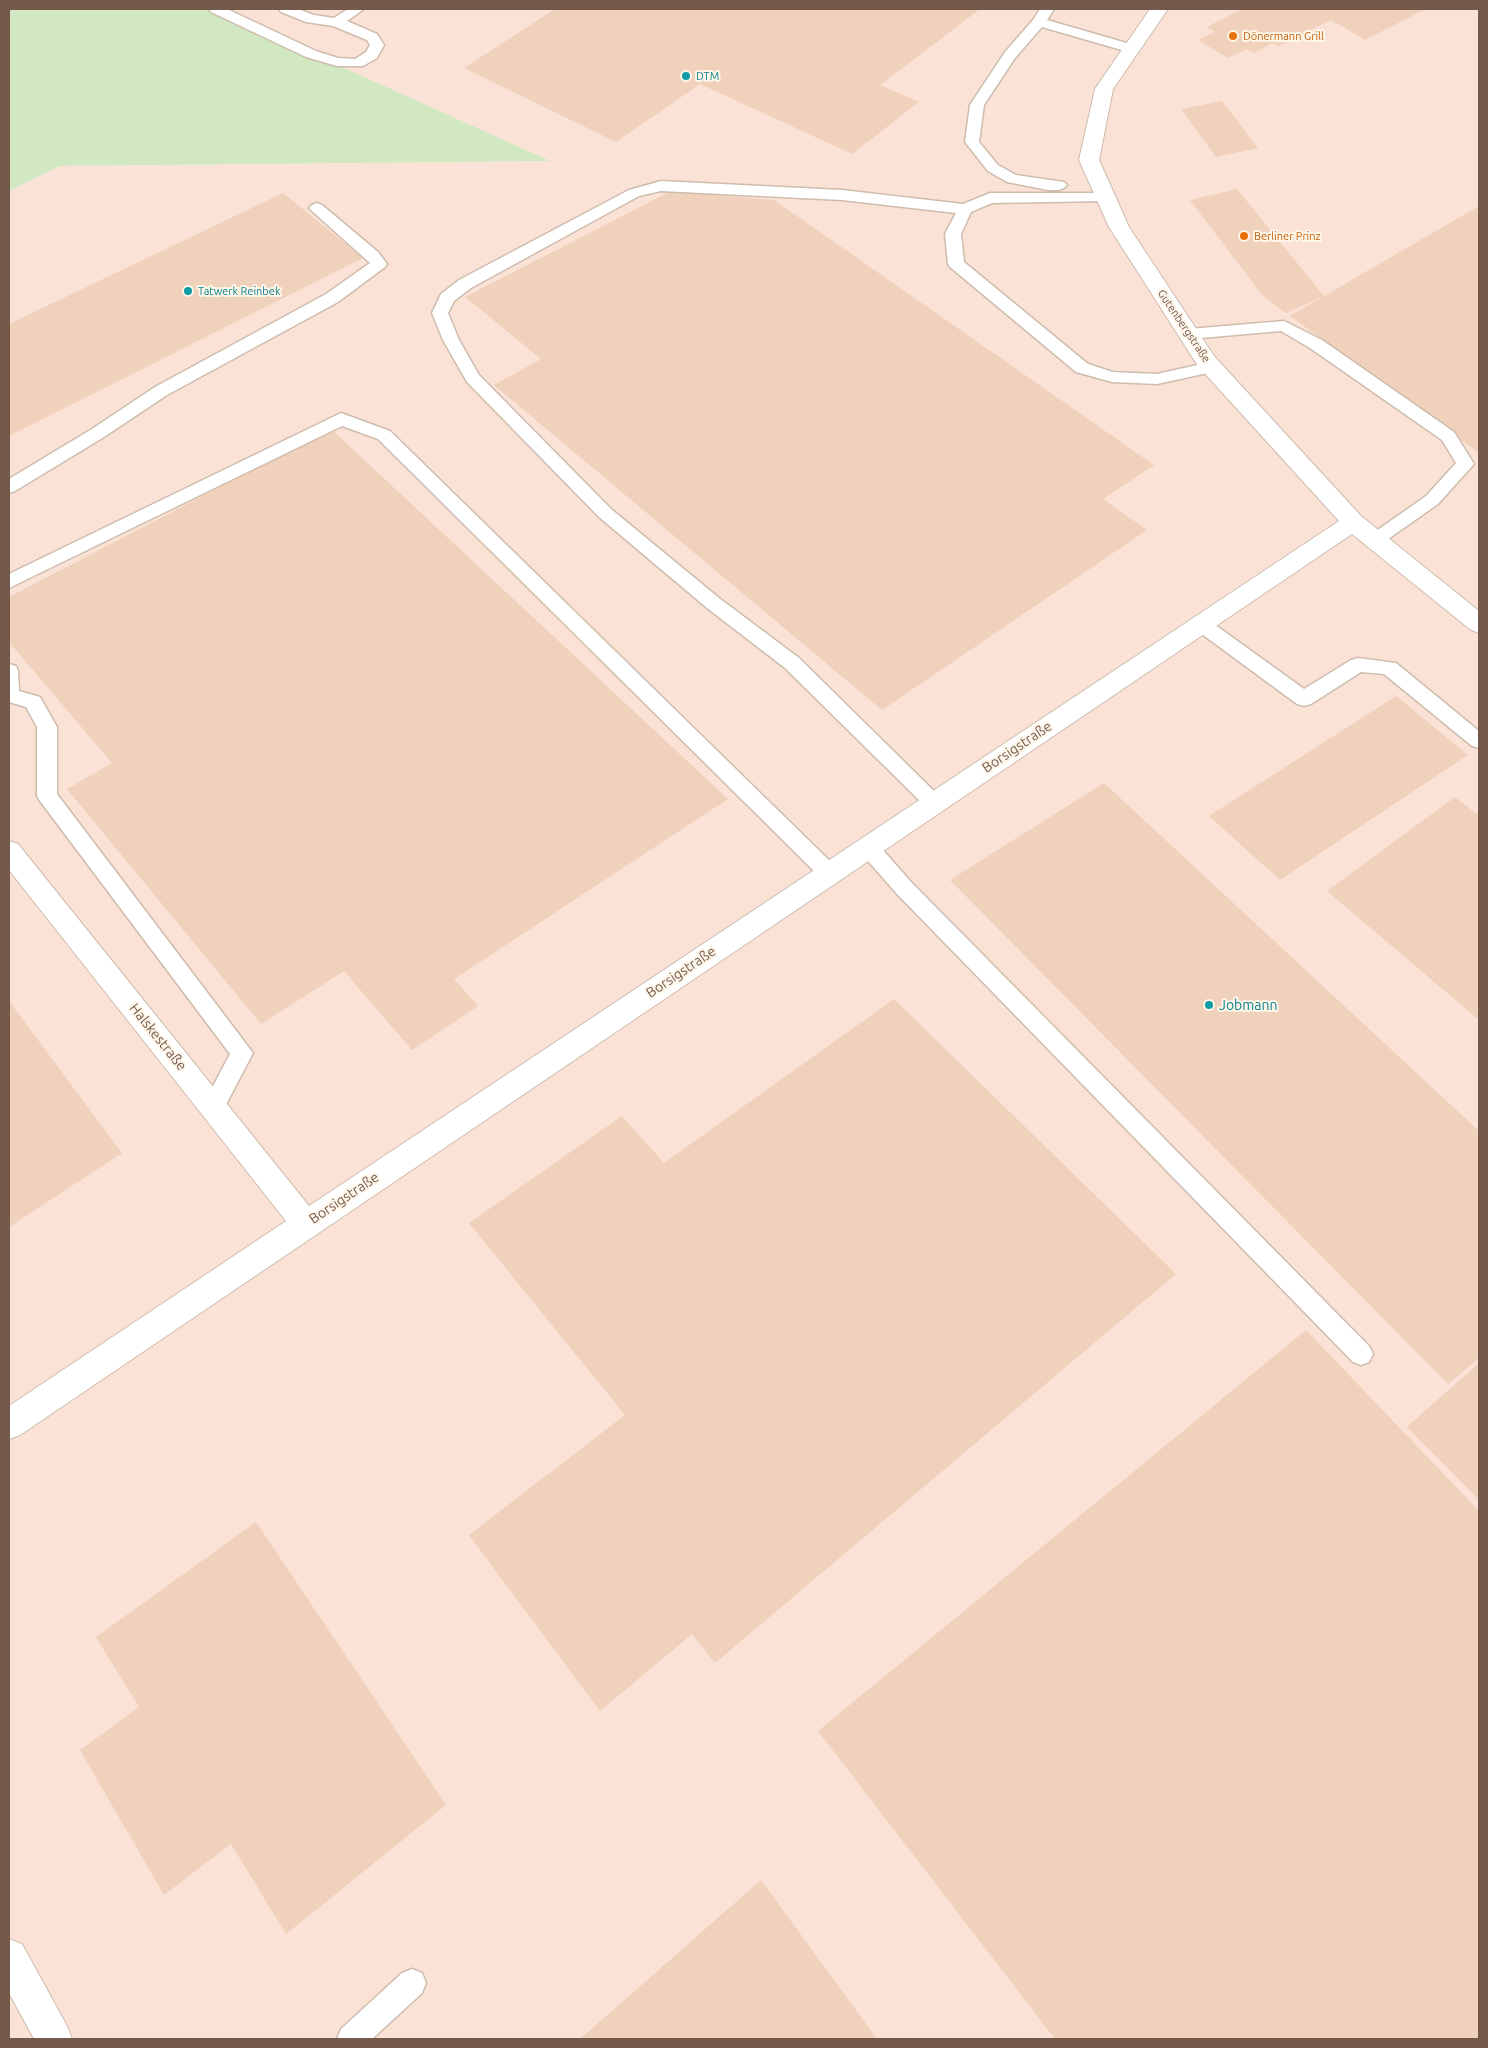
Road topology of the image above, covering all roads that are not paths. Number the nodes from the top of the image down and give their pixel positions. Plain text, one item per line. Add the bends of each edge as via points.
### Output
1 (216, 9) edge
2 (286, 9) edge
3 (357, 9) edge
4 (1047, 9) edge
5 (1160, 9) edge
6 (336, 22) junction
7 (1039, 22) junction
8 (1132, 50) junction
9 (1102, 190) junction
10 (317, 208) dead end
11 (964, 209) junction
12 (1188, 334) junction
13 (1211, 367) junction
14 (9, 487) edge
15 (1353, 522) junction
16 (1375, 540) junction
17 (9, 582) edge
18 (1201, 624) junction
19 (1479, 624) edge
20 (9, 671) edge
21 (10, 695) edge
22 (1479, 741) edge
23 (934, 803) junction
24 (868, 847) junction
25 (9, 851) edge
26 (829, 873) junction
27 (213, 1106) junction
28 (306, 1224) junction
29 (1361, 1354) dead end
30 (9, 1424) edge
31 (9, 1957) edge
32 (412, 1983) dead end
33 (54, 2039) edge
34 (351, 2039) edge

1 - 6 lane via 311,54 337,62 358,62 372,55 377,45 372,37
2 - 6 lane via 311,19
3 - 6 lane
4 - 7 lane
5 - 8 street, Gutenbergstraße
7 - 8 lane
7 - 9 lane via 1010,55 976,105 972,142 993,168 1012,179
8 - 9 street, Gutenbergstraße via 1104,89 1089,160
9 - 11 lane via 990,198
9 - 12 street, Gutenbergstraße via 1118,227
10 - 14 lane via 379,264 332,298 161,391
11 - 13 lane via 953,234 956,264 1082,368 1112,377 1157,379
11 - 23 lane via 842,195 661,186 634,194 464,284 447,298 440,313 473,378 605,513 713,603 792,663
12 - 13 street, Gutenbergstraße
12 - 16 lane via 1284,326 1316,344 1448,436 1466,464 1432,500
13 - 15 street, Gutenbergstraße
15 - 16 street, Gutenbergstraße
15 - 18 street, Borsigstraße
16 - 19 street, Gutenbergstraße
17 - 26 lane via 341,419 384,435
18 - 22 lane via 1304,699 1358,664 1389,668
18 - 23 street, Borsigstraße
20 - 21 lane
21 - 27 lane via 33,702 47,727 47,796 242,1053
23 - 24 street, Borsigstraße
24 - 26 street, Borsigstraße
24 - 29 lane via 904,888
25 - 27 street, Halskestraße
26 - 28 street, Borsigstraße
27 - 28 street, Halskestraße
28 - 30 street, Borsigstraße
31 - 33 street
32 - 34 lane

